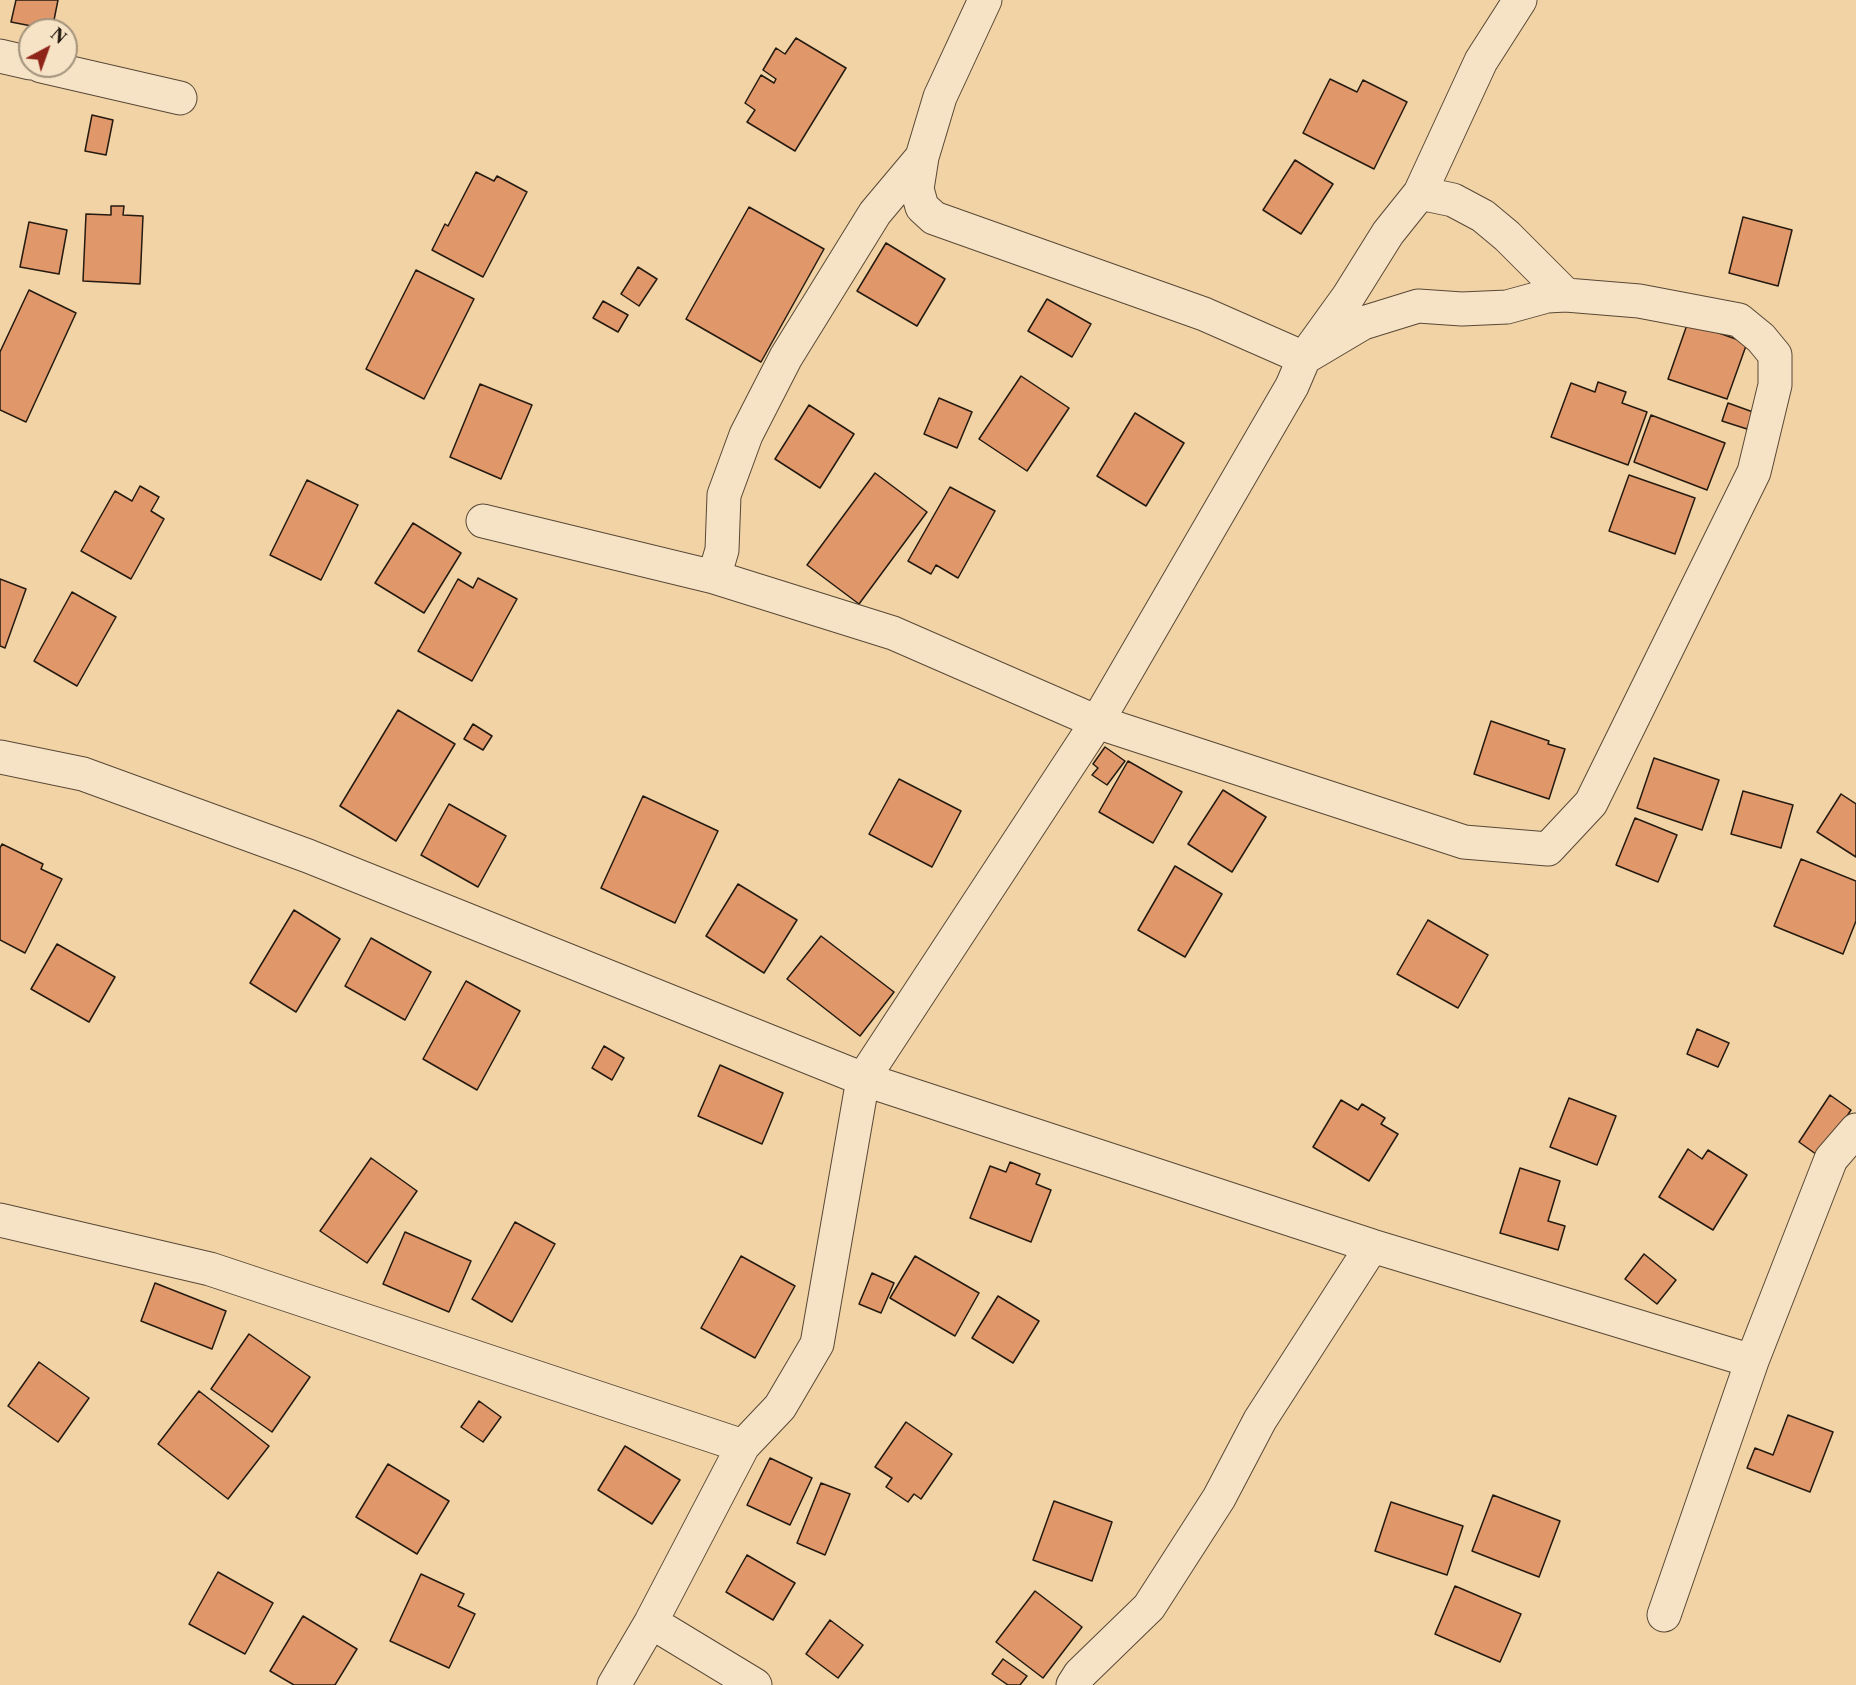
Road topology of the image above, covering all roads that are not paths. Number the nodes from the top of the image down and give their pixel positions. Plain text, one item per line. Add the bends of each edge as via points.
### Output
1 (985, 0) edge
2 (1520, 0) edge
3 (0, 56) edge
4 (18, 60) edge
5 (78, 75) edge
6 (180, 98) dead end
7 (922, 157) junction
8 (1420, 193) junction
9 (1566, 295) junction
10 (1304, 358) junction
11 (483, 521) dead end
12 (714, 577) junction
13 (1097, 722) junction
14 (0, 757) edge
15 (863, 1080) junction
16 (1856, 1130) edge
17 (0, 1220) edge
18 (1372, 1246) junction
19 (1752, 1361) junction
20 (743, 1446) junction
21 (1664, 1614) dead end
22 (651, 1622) junction
23 (614, 1685) edge
24 (755, 1685) edge
25 (1072, 1685) edge

1 - 7 street via 940,97
2 - 8 street via 1481,61
3 - 4 street
5 - 6 street
7 - 10 street via 917,189 922,207 934,218 1204,314
7 - 12 street via 875,213 786,357 746,435 724,495 722,550
8 - 9 street via 1453,200 1484,216
8 - 10 street via 1388,233
9 - 10 street via 1507,307 1418,306 1363,323
9 - 13 street via 1639,302 1739,320 1775,355 1775,385 1754,472 1591,803 1548,849 1464,842
10 - 13 street via 1292,386
11 - 12 street
12 - 13 street via 893,633
13 - 15 street
14 - 15 street via 83,774 308,856
15 - 18 street
15 - 20 street via 817,1344 780,1407
16 - 19 street via 1831,1159
17 - 20 street via 210,1269
18 - 19 street
18 - 25 street via 1260,1420 1219,1498 1149,1607
19 - 21 street
20 - 22 street
22 - 23 street
22 - 24 street

